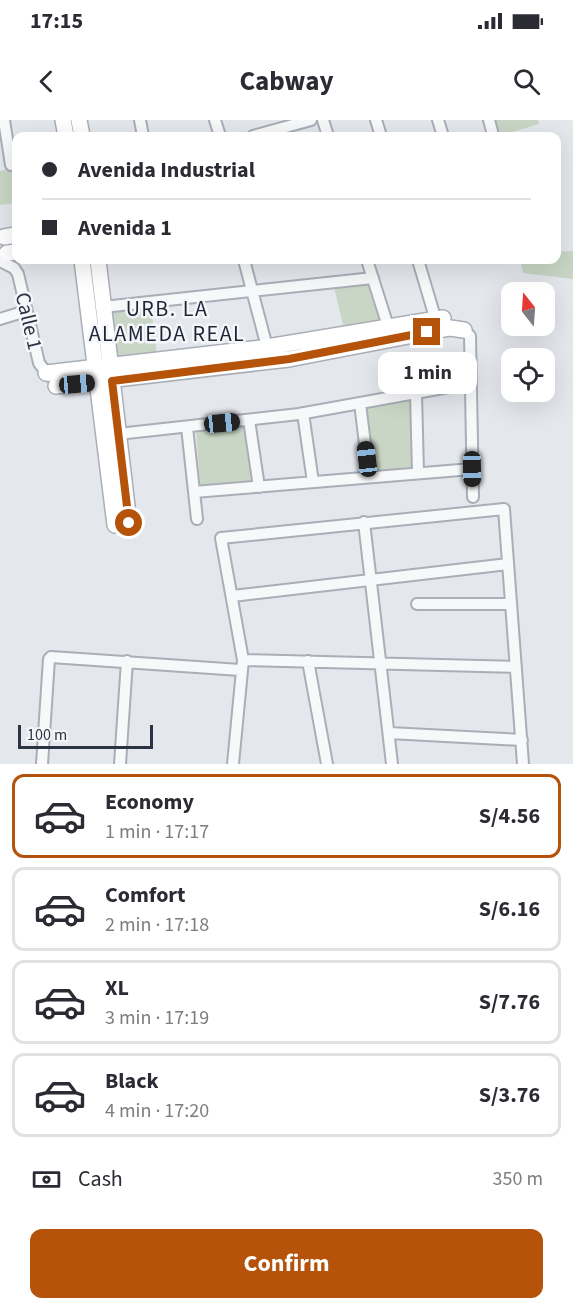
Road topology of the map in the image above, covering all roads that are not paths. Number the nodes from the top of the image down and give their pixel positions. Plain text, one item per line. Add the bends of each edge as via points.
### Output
1 (4, 120) edge
2 (311, 120) edge
3 (279, 132) edge
4 (9, 165) edge
5 (6, 256) edge
6 (83, 264) edge
7 (98, 264) edge
8 (245, 264) edge
9 (368, 264) edge
10 (419, 264) edge
11 (373, 279) junction
12 (252, 291) junction
13 (103, 307) junction
14 (26, 311) junction
15 (438, 316) joint
16 (0, 319) edge
17 (387, 322) dead end
18 (464, 330) joint
19 (267, 347) junction
20 (46, 373) junction
21 (103, 374) junction
22 (471, 383) junction
23 (56, 386) joint
24 (416, 393) junction
25 (360, 403) junction
26 (303, 413) junction
27 (249, 420) junction
28 (188, 427) junction
29 (118, 434) junction
30 (472, 469) junction
31 (417, 473) junction
32 (369, 477) junction
33 (313, 482) junction
34 (259, 487) junction
35 (194, 492) junction
36 (473, 497) dead end
37 (197, 519) dead end
38 (364, 522) junction
39 (508, 564) junction
40 (370, 580) junction
41 (232, 596) junction
42 (417, 604) dead end
43 (511, 604) junction
44 (127, 661) junction
45 (308, 661) junction
46 (380, 663) junction
47 (242, 665) junction
48 (516, 667) junction
49 (388, 733) junction
50 (522, 740) junction
51 (42, 764) edge
52 (120, 764) edge
53 (233, 764) edge
54 (327, 764) edge
55 (392, 764) edge
56 (523, 764) edge

1 - 4 street
2 - 3 street
5 - 14 street, Calle 1 via 18,274
6 - 21 street
7 - 13 street
8 - 12 street
9 - 11 street
10 - 15 street
11 - 12 street
11 - 17 street
12 - 13 street
12 - 19 street
13 - 21 street
14 - 16 street
14 - 20 street, Calle 1 via 39,363
15 - 19 street
18 - 21 street via 450,328 289,359
18 - 22 street via 470,336
19 - 21 street
20 - 21 street
20 - 23 street, Calle 1
21 - 23 street
21 - 29 street
21 - 29 street via 122,524
22 - 24 street
22 - 30 street
24 - 25 street
24 - 31 street
25 - 26 street
25 - 32 street
26 - 27 street
26 - 33 street
27 - 28 street
27 - 34 street
28 - 29 street
28 - 35 street
30 - 31 street
30 - 36 street
31 - 32 street
32 - 33 street
33 - 34 street
34 - 35 street
35 - 37 street
38 - 39 street via 504,509
38 - 40 street
38 - 41 street via 221,538
39 - 40 street
39 - 43 street
40 - 41 street
40 - 46 street
41 - 47 street
42 - 43 street
43 - 48 street
44 - 47 street
44 - 51 street via 49,659
44 - 52 street
45 - 46 street
45 - 47 street
45 - 54 street
46 - 48 street
46 - 49 street
47 - 53 street
48 - 50 street
49 - 50 street
49 - 55 street
50 - 56 street

